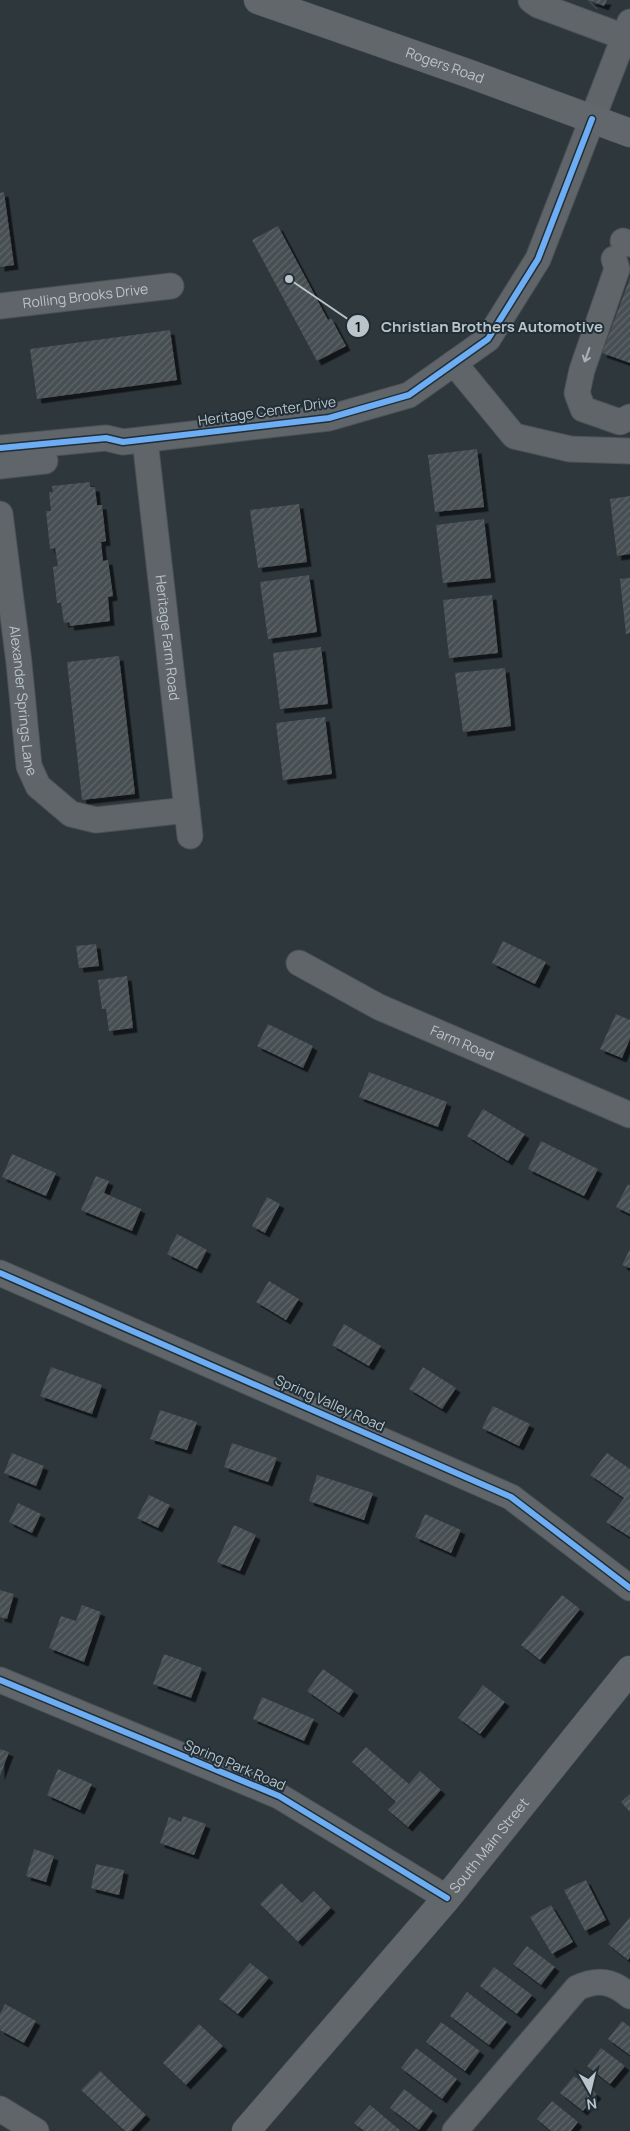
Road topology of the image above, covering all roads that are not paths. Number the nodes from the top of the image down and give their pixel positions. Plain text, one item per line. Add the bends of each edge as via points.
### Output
1 (258, 0) edge
2 (532, 0) edge
3 (580, 10) edge
4 (627, 29) edge
5 (592, 119) junction
6 (630, 133) edge
7 (622, 248) edge
8 (171, 286) dead end
9 (0, 306) edge
10 (454, 363) junction
11 (630, 417) edge
12 (134, 441) junction
13 (0, 448) edge
14 (630, 451) edge
15 (0, 466) edge
16 (0, 514) edge
17 (9, 664) edge
18 (187, 810) junction
19 (190, 836) dead end
20 (299, 963) dead end
21 (630, 1115) edge
22 (0, 1273) edge
23 (630, 1588) edge
24 (630, 1670) edge
25 (0, 1680) edge
26 (447, 1898) junction
27 (630, 1996) edge
28 (0, 2109) edge
29 (36, 2131) edge
30 (246, 2131) edge
31 (455, 2131) edge

1 - 5 main road, Rogers Road
2 - 3 street via 538,5
3 - 4 street
4 - 5 street, Heritage Center Drive
5 - 6 main road, Rogers Road
5 - 10 street, Heritage Center Drive via 538,259 488,340
7 -> 11 street via 577,393 583,408 620,422
8 - 9 street, Rolling Brooks Drive
10 - 12 street, Heritage Center Drive via 409,396 328,418
10 - 14 street via 514,436 570,449
12 - 13 street via 106,438
12 - 15 street via 110,454
12 - 18 street, Heritage Farm Road
16 - 17 street, Alexander Springs Lane
17 - 18 street, Alexander Springs Lane via 29,766 38,786 54,801 70,814 96,820
18 - 19 street, Heritage Farm Road
20 - 21 street, Farm Road via 379,1008
22 - 23 street, Spring Valley Road via 511,1496
24 - 26 main road, South Main Street
25 - 26 street, Spring Park Road via 279,1796
26 - 30 main road, South Main Street
27 - 31 street via 619,1986 605,1982 591,1982 577,1988
28 - 29 street

